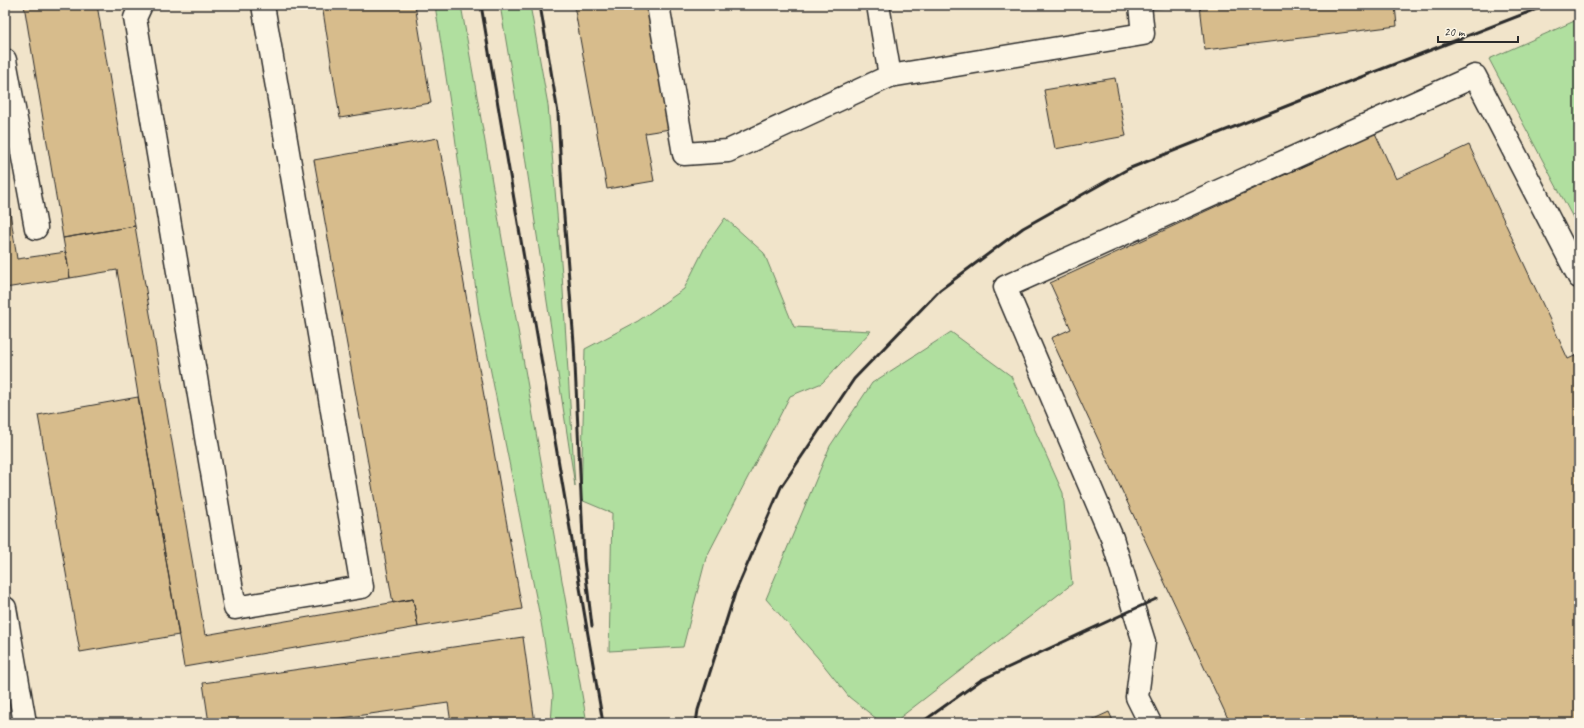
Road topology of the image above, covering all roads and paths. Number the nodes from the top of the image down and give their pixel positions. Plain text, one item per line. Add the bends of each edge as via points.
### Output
1 (141, 5) edge
2 (263, 5) edge
3 (658, 5) edge
4 (878, 5) edge
5 (1140, 5) edge
6 (5, 60) edge
7 (890, 76) junction
8 (36, 228) dead end
9 (1579, 276) edge
10 (5, 608) edge
11 (25, 723) edge
12 (1150, 723) edge

1 - 2 lane via 135,18 235,608 362,587
3 - 7 lane via 684,154 728,151
4 - 7 lane
5 - 7 lane via 1143,34
6 - 8 lane
9 - 12 lane via 1475,76 1005,287 1112,538 1144,642 1137,697
10 - 11 lane

